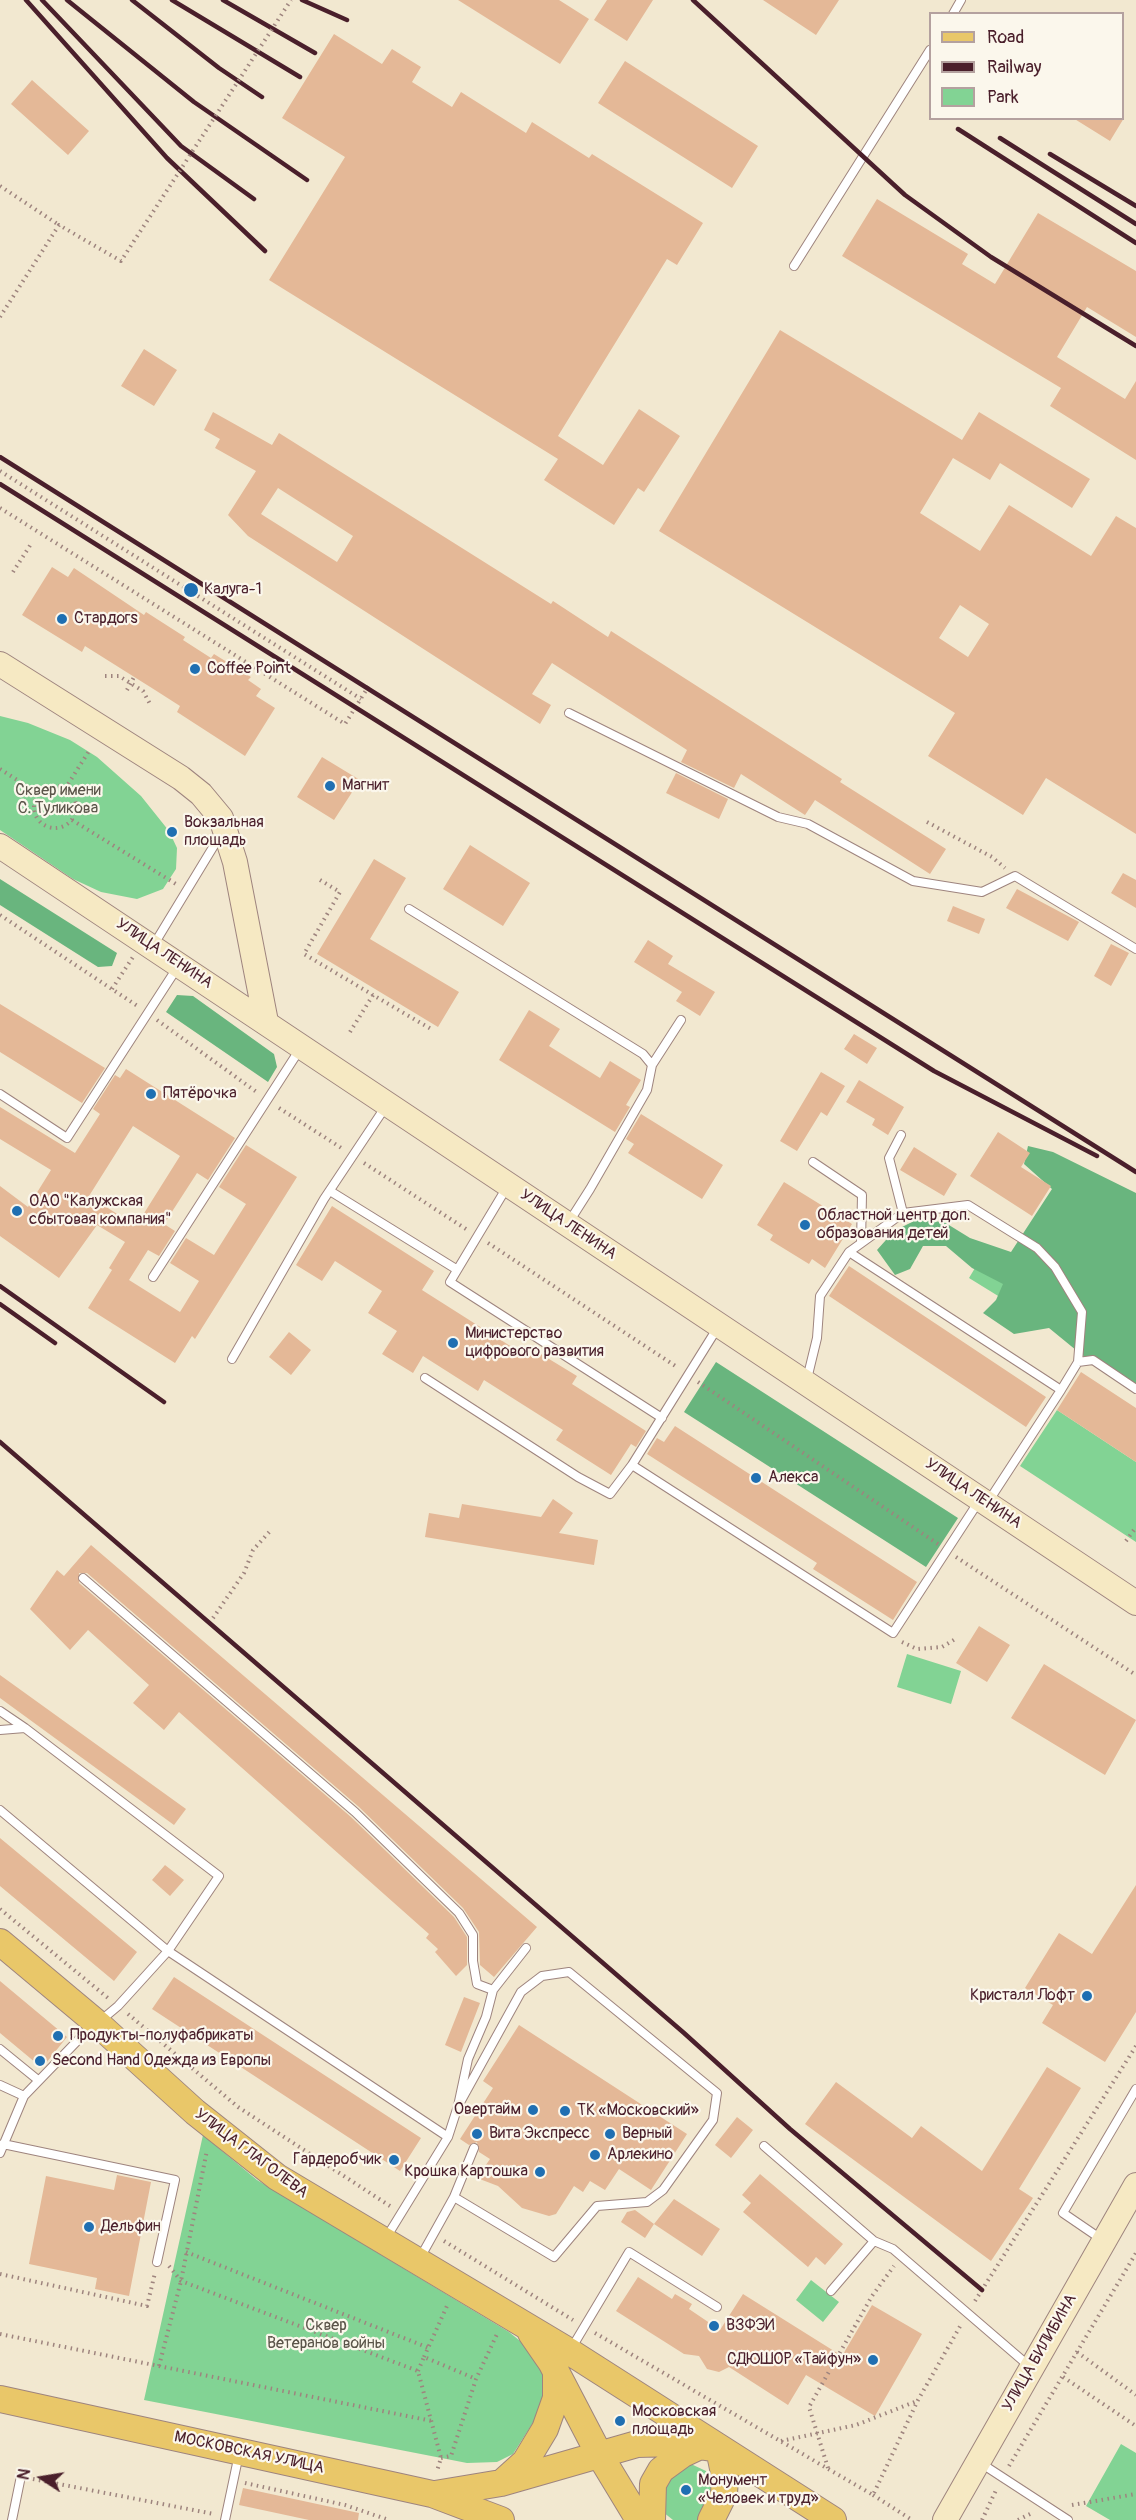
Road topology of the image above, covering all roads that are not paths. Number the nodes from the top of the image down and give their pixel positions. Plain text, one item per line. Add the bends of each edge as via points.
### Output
1 (929, 52) edge
2 (794, 266) dead end
3 (0, 664) edge
4 (569, 713) dead end
5 (224, 829) junction
6 (0, 846) edge
7 (409, 909) dead end
8 (1136, 949) edge
9 (144, 951) junction
10 (179, 965) junction
11 (681, 1020) dead end
12 (266, 1022) junction
13 (302, 1046) junction
14 (652, 1065) junction
15 (0, 1094) edge
16 (388, 1103) junction
17 (901, 1135) dead end
18 (813, 1162) dead end
19 (509, 1185) junction
20 (330, 1191) junction
21 (903, 1213) junction
22 (567, 1224) junction
23 (861, 1243) junction
24 (849, 1252) junction
25 (456, 1269) junction
26 (153, 1277) dead end
27 (718, 1327) junction
28 (232, 1359) dead end
29 (1078, 1362) junction
30 (425, 1378) dead end
31 (806, 1384) junction
32 (1136, 1389) edge
33 (1061, 1390) junction
34 (662, 1418) junction
35 (632, 1465) junction
36 (984, 1501) junction
37 (83, 1578) dead end
38 (1136, 1603) edge
39 (0, 1711) edge
40 (25, 1728) junction
41 (0, 1730) edge
42 (0, 1810) edge
43 (0, 1942) edge
44 (526, 1948) dead end
45 (168, 1951) junction
46 (493, 1990) junction
47 (98, 2024) junction
48 (0, 2049) edge
49 (38, 2080) junction
50 (0, 2085) edge
51 (1136, 2089) edge
52 (24, 2096) junction
53 (458, 2106) junction
54 (448, 2137) junction
55 (764, 2146) dead end
56 (2, 2148) edge
57 (474, 2148) dead end
58 (1136, 2185) edge
59 (454, 2197) junction
60 (874, 2241) junction
61 (1104, 2241) junction
62 (383, 2243) junction
63 (157, 2262) road end
64 (417, 2262) junction
65 (831, 2291) dead end
66 (717, 2307) dead end
67 (563, 2361) junction
68 (1032, 2368) junction
69 (0, 2399) edge
70 (710, 2447) junction
71 (240, 2451) junction
72 (598, 2454) junction
73 (978, 2462) junction
74 (21, 2476) road end
75 (501, 2483) junction
76 (432, 2494) junction
77 (225, 2518) edge
78 (496, 2519) edge
79 (12, 2520) edge
80 (639, 2520) edge
81 (652, 2520) edge
82 (711, 2520) edge
83 (833, 2520) edge
84 (945, 2520) edge
85 (1068, 2520) edge

1 - 2 lane
3 - 5 main road via 181,778 222,818
4 - 8 lane via 778,817 808,824 914,881 982,892 1015,876
5 - 9 lane
5 - 12 main road via 235,862
6 - 9 main road, УЛИЦА ЛЕНИНА
7 - 14 lane via 643,1054
9 - 10 main road, УЛИЦА ЛЕНИНА
10 - 12 main road, УЛИЦА ЛЕНИНА
10 - 15 lane via 67,1138
11 - 14 lane
12 - 13 main road, УЛИЦА ЛЕНИНА
13 - 16 main road, УЛИЦА ЛЕНИНА
13 - 26 lane
14 - 22 lane via 646,1090
16 - 19 main road, УЛИЦА ЛЕНИНА
16 - 20 lane
17 - 21 lane via 889,1158
18 - 23 lane via 862,1195
19 - 22 main road, УЛИЦА ЛЕНИНА
19 - 25 lane
20 - 25 lane
20 - 28 lane
21 - 23 lane
21 - 29 lane via 968,1205 1037,1248 1055,1267 1082,1312
22 - 27 main road, УЛИЦА ЛЕНИНА
23 - 24 lane
24 - 31 lane via 820,1296 817,1338
24 - 33 lane
25 - 34 lane via 450,1282 455,1286
27 - 31 main road, УЛИЦА ЛЕНИНА
27 - 34 lane
29 - 32 lane via 1093,1360
29 - 33 lane
30 - 35 lane via 610,1494
31 - 36 main road, УЛИЦА ЛЕНИНА
33 - 36 lane
34 - 35 lane
35 - 36 lane via 893,1633
36 - 38 main road, УЛИЦА ЛЕНИНА
37 - 46 lane via 355,1812 459,1913 473,1935 477,1984
39 - 40 lane
40 - 41 lane
40 - 45 lane via 219,1876
42 - 45 lane
43 - 47 main road, УЛИЦА ГЛАГОЛЕВА
44 - 46 lane
45 - 47 lane
45 - 54 lane
46 - 53 lane via 468,2059
47 - 49 lane
47 - 62 main road, УЛИЦА ГЛАГОЛЕВА via 249,2157
48 - 49 lane
49 - 52 lane
50 - 52 lane
51 - 61 lane via 1063,2213
52 - 56 lane
53 - 54 lane
53 - 59 lane via 521,1992 542,1976 569,1972 717,2093 713,2120 663,2190 647,2202 597,2206 554,2257
54 - 62 lane
55 - 60 lane
56 - 63 lane via 175,2180
57 - 59 lane
58 - 61 main road, УЛИЦА БИЛИБИНА via 1126,2210
59 - 64 lane
60 - 65 lane
60 - 68 lane via 893,2249 926,2282 969,2312
61 - 68 main road, УЛИЦА БИЛИБИНА
62 - 64 main road, УЛИЦА ГЛАГОЛЕВА
64 - 67 main road, УЛИЦА ГЛАГОЛЕВА via 529,2330
66 - 67 lane via 629,2252
67 - 70 main road
67 - 72 main road
67 - 75 main road via 545,2429 525,2462
68 - 73 main road, УЛИЦА БИЛИБИНА
69 - 71 main road, МОСКОВСКАЯ УЛИЦА
70 - 72 main road via 653,2442
70 - 81 main road via 683,2454 661,2470 653,2484
70 - 82 main road via 725,2478 724,2494
70 - 83 main road
71 - 76 main road, МОСКОВСКАЯ УЛИЦА
71 - 77 lane
72 - 75 main road
72 - 80 main road
73 - 84 main road, УЛИЦА БИЛИБИНА
73 - 85 lane
74 - 79 lane
75 - 76 main road
76 - 78 main road, МОСКОВСКАЯ УЛИЦА

